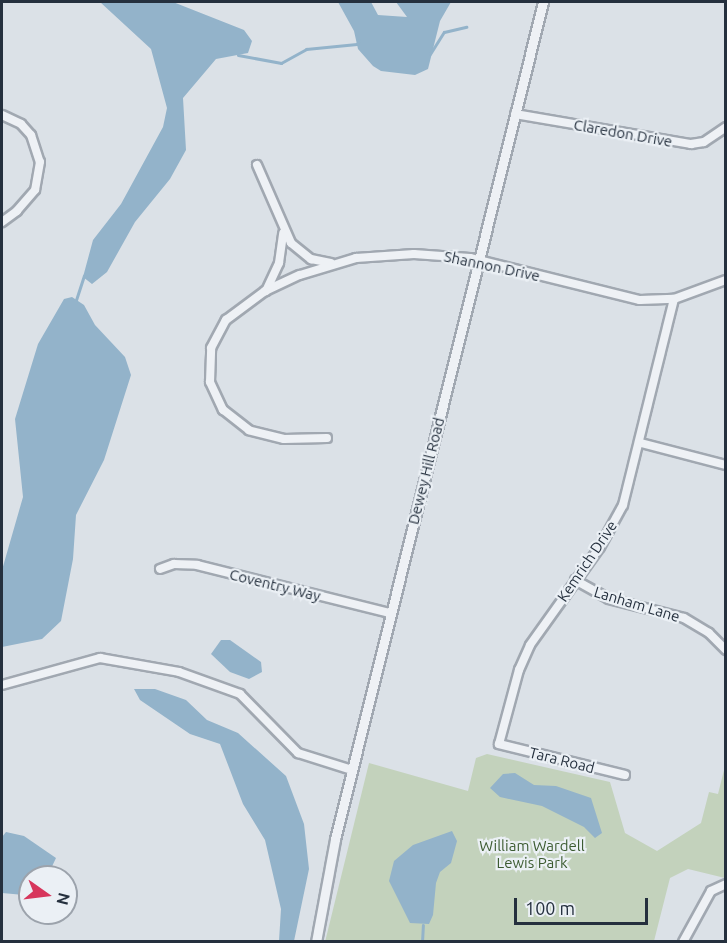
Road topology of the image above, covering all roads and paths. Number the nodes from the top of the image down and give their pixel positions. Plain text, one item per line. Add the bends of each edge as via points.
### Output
1 (543, 2) edge
2 (515, 114) junction
3 (2, 115) edge
4 (726, 126) edge
5 (257, 165) dead end
6 (2, 222) edge
7 (284, 233) junction
8 (478, 261) junction
9 (335, 263) junction
10 (726, 280) edge
11 (265, 291) junction
12 (674, 300) junction
13 (327, 438) dead end
14 (641, 443) junction
15 (726, 465) edge
16 (160, 569) dead end
17 (575, 580) junction
18 (390, 614) junction
19 (726, 650) edge
20 (2, 685) edge
21 (499, 744) joint
22 (352, 770) junction
23 (625, 775) dead end
24 (726, 884) edge
25 (316, 942) edge
26 (683, 942) edge

1 - 2 street, Dewey Hill Road
2 - 4 street, Claredon Drive via 678,144 704,142
2 - 8 street, Dewey Hill Road
3 - 6 street via 21,124 31,135 40,162 34,190
5 - 7 street
7 - 9 street via 311,258
7 - 11 street via 279,262
8 - 9 street, Shannon Drive via 414,254
8 - 12 street, Shannon Drive via 619,297
8 - 18 street, Dewey Hill Road
9 - 11 street, Shannon Drive
10 - 12 street, Shannon Drive
11 - 13 street, Shannon Drive via 238,308 217,334 208,365 214,396 235,421 265,436
12 - 14 street, Kemrich Drive
14 - 15 street
14 - 17 street, Kemrich Drive via 618,516
16 - 18 street, Coventry Way via 174,564 197,565
17 - 19 street, Lanham Lane via 609,599 684,618 709,633
17 - 21 street, Kemrich Drive via 526,653
18 - 22 street, Dewey Hill Road
20 - 22 street via 100,658 190,675 240,694 298,753
21 - 23 street, Tara Road
22 - 25 street, Dewey Hill Road via 320,907
24 - 26 street via 711,891

